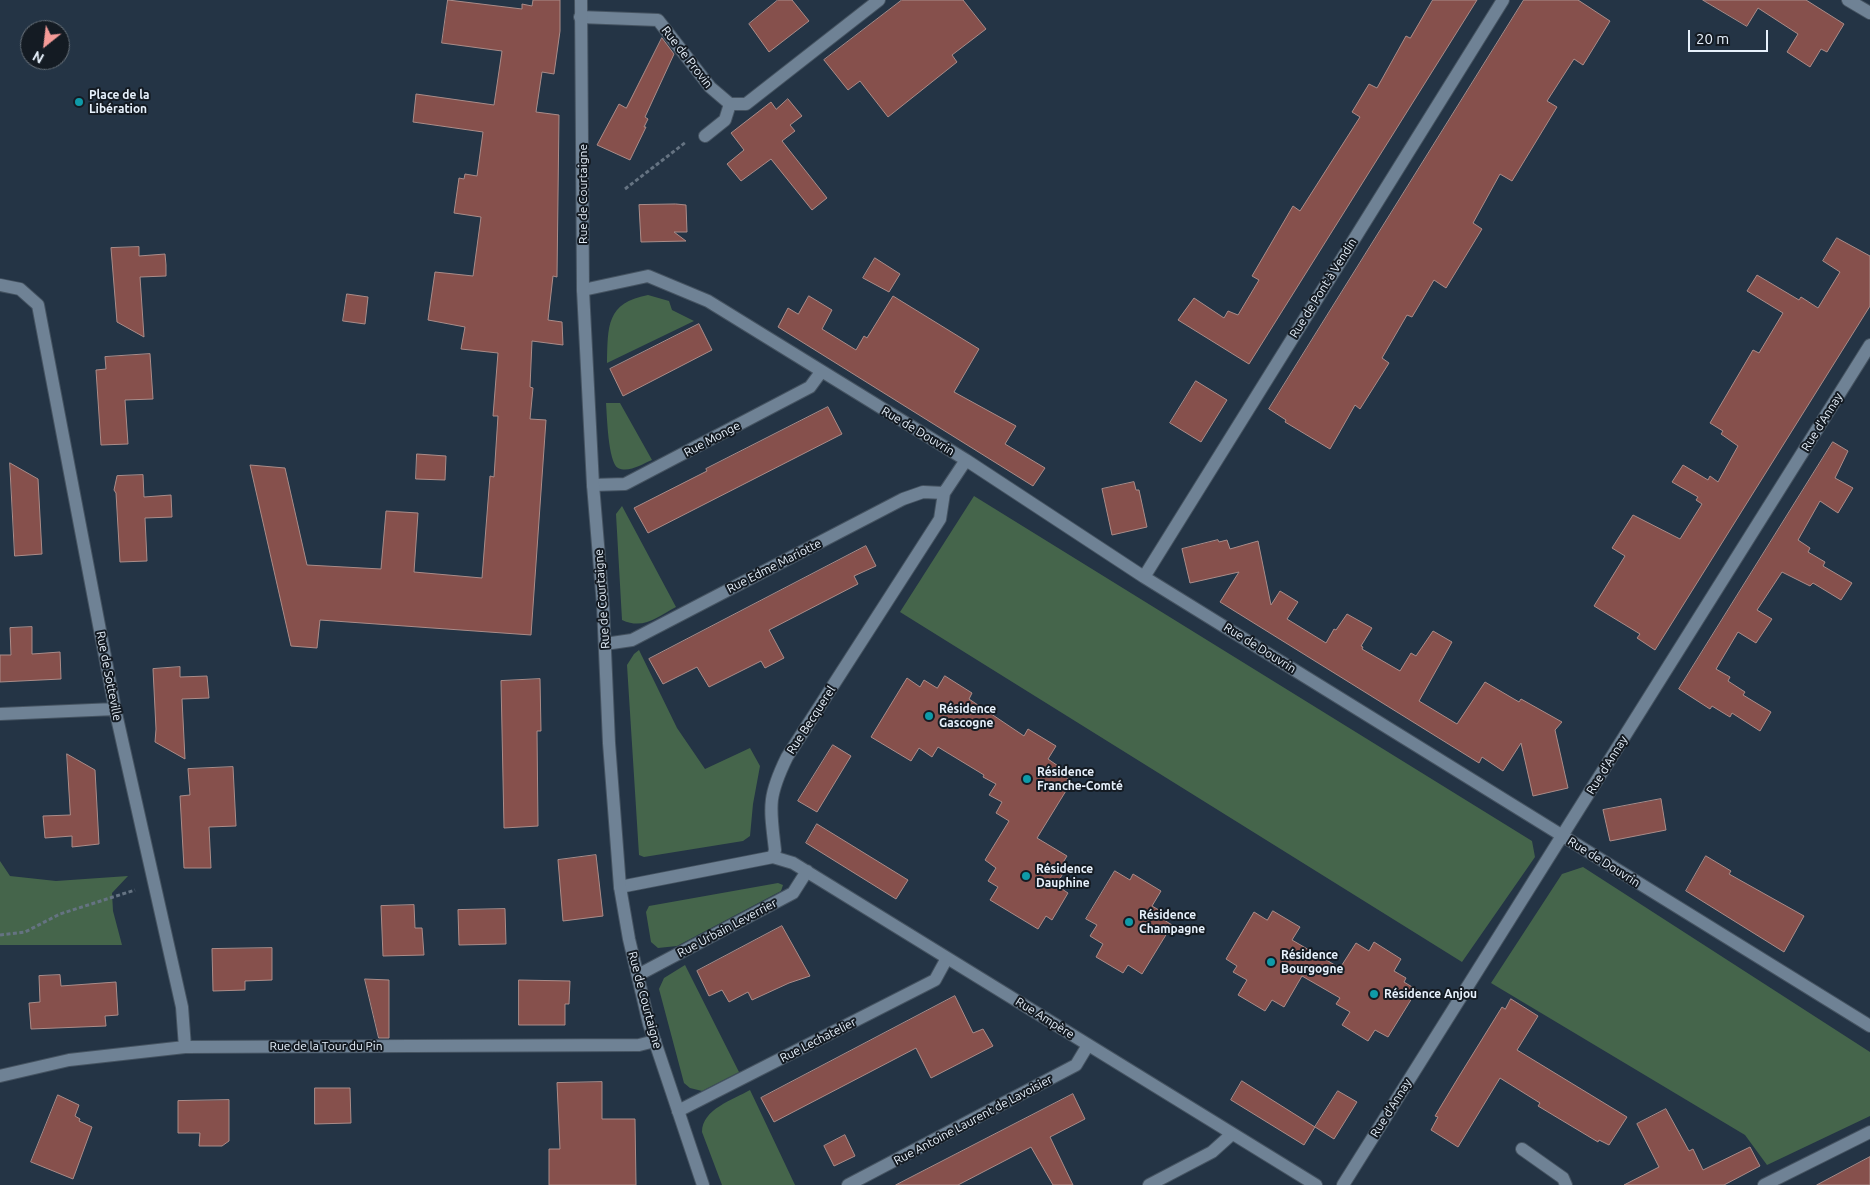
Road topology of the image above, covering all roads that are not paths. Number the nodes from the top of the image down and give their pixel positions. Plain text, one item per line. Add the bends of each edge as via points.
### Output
1 (581, 0) edge
2 (879, 0) edge
3 (1503, 0) edge
4 (1848, 0) edge
5 (1870, 14) edge
6 (580, 17) junction
7 (730, 104) junction
8 (705, 136) road end
9 (0, 285) edge
10 (583, 290) junction
11 (1870, 345) edge
12 (821, 372) junction
13 (966, 460) junction
14 (593, 485) junction
15 (944, 493) junction
16 (1144, 577) junction
17 (605, 644) junction
18 (115, 709) junction
19 (0, 714) edge
20 (1563, 836) junction
21 (773, 857) junction
22 (807, 871) junction
23 (620, 887) junction
24 (947, 958) junction
25 (638, 975) junction
26 (1870, 1026) edge
27 (655, 1041) junction
28 (1088, 1044) junction
29 (185, 1047) junction
30 (0, 1076) edge
31 (678, 1110) junction
32 (1870, 1132) edge
33 (1232, 1134) junction
34 (1522, 1149) dead end
35 (703, 1185) edge
36 (848, 1185) edge
37 (1149, 1185) edge
38 (1316, 1185) edge
39 (1343, 1185) edge
40 (1566, 1185) edge
41 (1764, 1185) edge

1 - 6 street, Rue de Courtaigne
2 - 7 street via 746,104
3 - 16 street, Rue de Pont à Vendin
4 - 5 street
6 - 7 street, Rue de Provin via 658,20 710,87
6 - 10 street, Rue de Courtaigne
7 - 8 street via 725,120
9 - 18 street, Rue de Sotteville via 20,289 38,305
10 - 12 street, Rue de Douvrin via 648,276 708,301
10 - 14 street, Rue de Courtaigne
11 - 20 street, Rue d'Annay
12 - 13 street, Rue de Douvrin
12 - 14 street, Rue Monge via 810,387 625,484
13 - 15 street, Rue Becquerel
13 - 16 street, Rue de Douvrin
14 - 17 street, Rue de Courtaigne
15 - 17 street, Rue Edme Mariotte via 923,492 903,499 632,640
15 - 21 street, Rue Becquerel via 940,519 787,758 774,785 770,804
16 - 20 street, Rue de Douvrin
17 - 23 street, Rue de Courtaigne
18 - 19 street
18 - 29 street, Rue de Sotteville via 182,1007
20 - 26 street, Rue de Douvrin
20 - 39 street, Rue d'Annay
21 - 22 street, Rue Ampère via 793,862
21 - 23 street
22 - 24 street, Rue Ampère
22 - 25 street, Rue Urbain Leverrier via 793,893
23 - 25 street, Rue de Courtaigne
24 - 28 street, Rue Ampère
24 - 31 street, Rue Lechatelier via 935,980
25 - 27 street, Rue de Courtaigne
27 - 29 street, Rue de la Tour du Pin via 639,1045
27 - 31 street, Rue de Courtaigne
28 - 33 street, Rue Ampère
28 - 36 street, Rue Antoine Laurent de Lavoisier via 1076,1065
29 - 30 street, Rue de la Tour du Pin via 69,1060
31 - 35 street, Rue de Courtaigne
32 - 41 street
33 - 37 street via 1212,1152
33 - 38 street, Rue Ampère
34 - 40 street via 1563,1178

